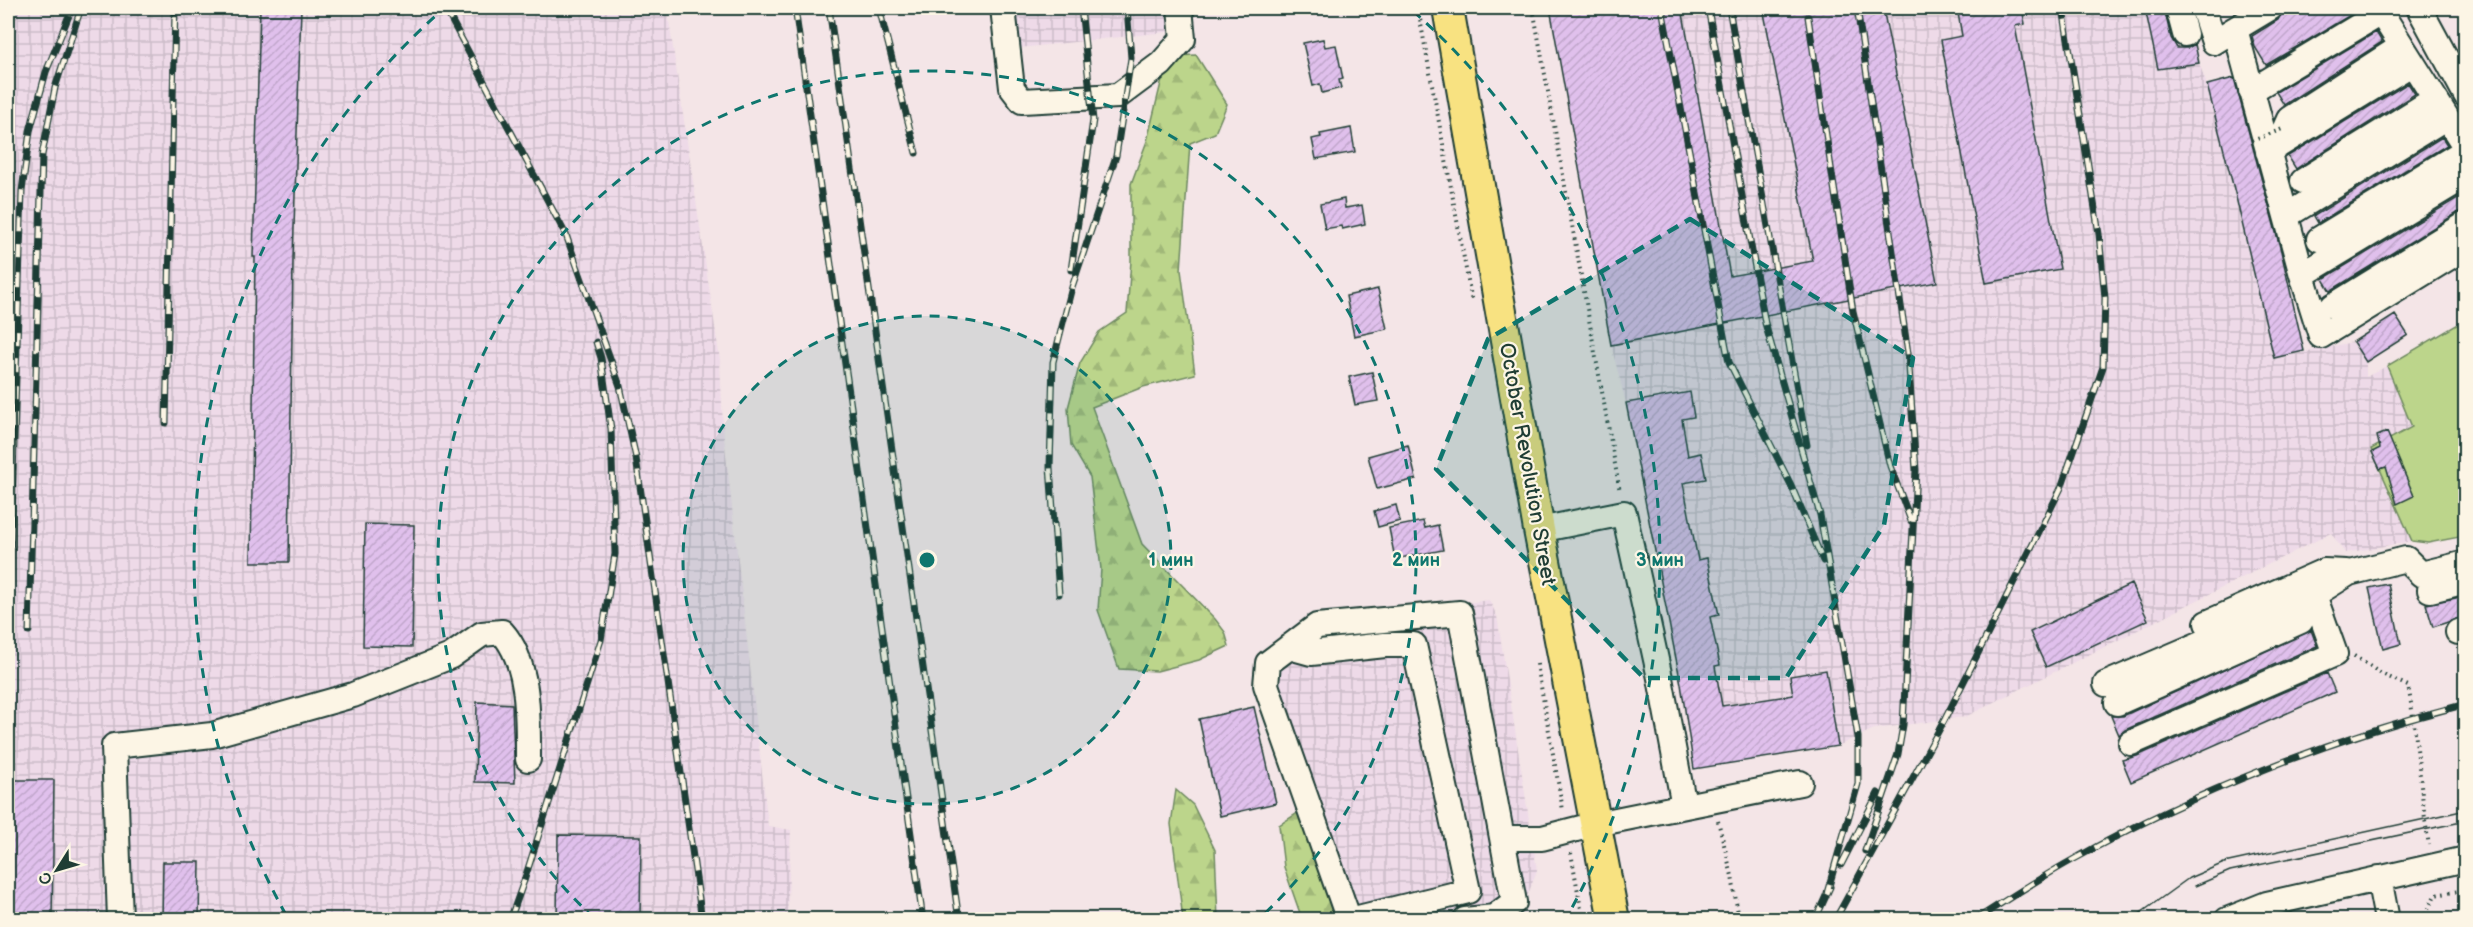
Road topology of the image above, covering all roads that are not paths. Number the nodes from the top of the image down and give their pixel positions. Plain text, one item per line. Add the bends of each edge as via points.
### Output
1 (1003, 8) edge
2 (1180, 8) edge
3 (1448, 8) edge
4 (2178, 8) edge
5 (2203, 8) edge
6 (2270, 8) edge
7 (2419, 8) edge
8 (2375, 13) edge
9 (2235, 30) junction
10 (2185, 34) dead end
11 (2417, 54) junction
12 (2252, 91) junction
13 (2435, 99) junction
14 (2463, 104) edge
15 (2437, 123) dead end
16 (2285, 128) road end
17 (2260, 147) junction
18 (2466, 149) edge
19 (2466, 176) edge
20 (2303, 180) dead end
21 (2286, 216) junction
22 (2466, 224) edge
23 (2319, 239) dead end
24 (2466, 247) edge
25 (2302, 275) junction
26 (2333, 306) dead end
27 (1539, 530) junction
28 (2466, 563) edge
29 (2349, 573) junction
30 (2466, 581) edge
31 (2430, 590) dead end
32 (2314, 596) junction
33 (2301, 621) dead end
34 (1289, 647) junction
35 (2222, 656) junction
36 (2131, 743) dead end
37 (528, 759) dead end
38 (1800, 783) dead end
39 (1684, 806) junction
40 (1596, 824) junction
41 (1502, 838) junction
42 (2466, 859) edge
43 (2379, 878) junction
44 (120, 920) edge
45 (1350, 920) edge
46 (1465, 920) edge
47 (1614, 920) edge
48 (2228, 920) edge
49 (2387, 920) edge

1 - 2 street via 1012,88 1022,101 1118,96 1161,64 1183,39
3 - 27 main road, October Revolution Street
4 - 10 street
5 - 9 street via 2214,42
6 - 9 street
7 - 11 street
8 - 11 street
8 - 12 street
9 - 12 street
11 - 13 street
11 - 14 street
11 - 16 street via 2289,119
11 - 17 street
12 - 17 street
13 - 18 street
13 - 20 street
15 - 21 street
17 - 21 street
18 - 23 street
19 - 25 street
21 - 25 street
22 - 26 street
24 - 25 street via 2321,336
27 - 39 street via 1624,513
27 - 40 main road, October Revolution Street
28 - 29 street via 2421,574 2406,559
29 - 32 street
29 - 35 street via 2324,571 2206,623
30 - 31 street
32 - 35 street via 2111,694
32 - 36 street via 2335,654
33 - 35 street
34 - 41 street via 1317,626 1460,613
34 - 45 street via 1268,663 1266,685
34 - 45 street via 1311,653 1414,645 1468,891
37 - 44 street via 527,704 514,645 502,632 482,634 451,656 353,695 212,735 114,746
38 - 39 street
39 - 40 street
40 - 41 street via 1542,838
40 - 47 main road, October Revolution Street
41 - 46 street via 1514,902 1494,917
42 - 43 street
43 - 48 street via 2266,904
43 - 49 street

